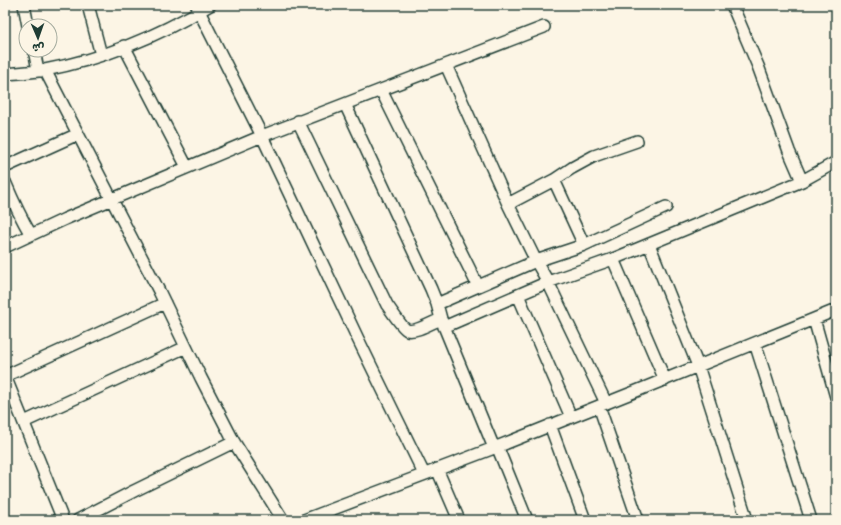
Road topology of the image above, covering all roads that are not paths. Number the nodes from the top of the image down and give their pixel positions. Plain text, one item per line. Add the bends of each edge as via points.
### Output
1 (24, 5) edge
2 (88, 5) edge
3 (210, 5) edge
4 (732, 5) edge
5 (198, 8) edge
6 (26, 18) edge
7 (544, 27) dead end
8 (124, 46) junction
9 (101, 55) junction
10 (37, 58) edge
11 (446, 65) junction
12 (41, 70) junction
13 (6, 72) edge
14 (381, 90) junction
15 (345, 104) junction
16 (298, 121) junction
17 (78, 134) junction
18 (262, 136) junction
19 (637, 141) dead end
20 (836, 162) edge
21 (5, 167) edge
22 (187, 167) junction
23 (554, 180) junction
24 (802, 181) junction
25 (5, 182) edge
26 (111, 199) junction
27 (508, 204) junction
28 (666, 207) dead end
29 (31, 235) junction
30 (649, 244) junction
31 (584, 245) junction
32 (5, 247) edge
33 (613, 259) junction
34 (536, 261) junction
35 (548, 282) junction
36 (478, 286) junction
37 (518, 295) junction
38 (165, 304) junction
39 (437, 304) junction
40 (836, 310) edge
41 (814, 319) junction
42 (442, 323) junction
43 (755, 343) junction
44 (186, 347) junction
45 (698, 366) junction
46 (6, 380) edge
47 (665, 380) junction
48 (836, 397) edge
49 (602, 405) junction
50 (571, 417) junction
51 (24, 422) junction
52 (550, 425) junction
53 (234, 442) junction
54 (496, 447) junction
55 (437, 469) junction
56 (424, 474) junction
57 (63, 520) edge
58 (78, 520) edge
59 (283, 520) edge
60 (304, 520) edge
61 (459, 520) edge
62 (527, 520) edge
63 (585, 520) edge
64 (638, 520) edge
65 (747, 520) edge
66 (811, 520) edge

1 - 6 street
2 - 9 street
3 - 5 street
4 - 24 street
5 - 8 street via 187,19
5 - 18 street
7 - 11 street
8 - 9 street
8 - 22 street
9 - 12 street
10 - 12 street
11 - 14 street
11 - 27 street
12 - 13 street
12 - 17 street
14 - 15 street
14 - 36 street
15 - 16 street
15 - 39 street
16 - 18 street
16 - 42 street via 388,305 399,321 408,330
17 - 21 street
17 - 26 street
18 - 22 street
18 - 56 street
19 - 23 street via 594,156
20 - 24 street
22 - 26 street
23 - 27 street
23 - 31 street
24 - 30 street
25 - 29 street
26 - 29 street
26 - 38 street
27 - 34 street
28 - 31 street
29 - 32 street
30 - 33 street
30 - 45 street
31 - 34 street
33 - 35 street
33 - 47 street
34 - 35 street
34 - 36 street
35 - 37 street
35 - 49 street
36 - 39 street
37 - 42 street
37 - 50 street
38 - 44 street
38 - 46 street
39 - 42 street
40 - 41 street
41 - 43 street
41 - 48 street
42 - 54 street
43 - 45 street
43 - 66 street
44 - 51 street
44 - 53 street
45 - 47 street
45 - 65 street
46 - 51 street
47 - 49 street
49 - 50 street
49 - 64 street
50 - 52 street
51 - 57 street
52 - 54 street
52 - 63 street
53 - 58 street
53 - 59 street
54 - 55 street
54 - 62 street
55 - 56 street
55 - 61 street
56 - 60 street

